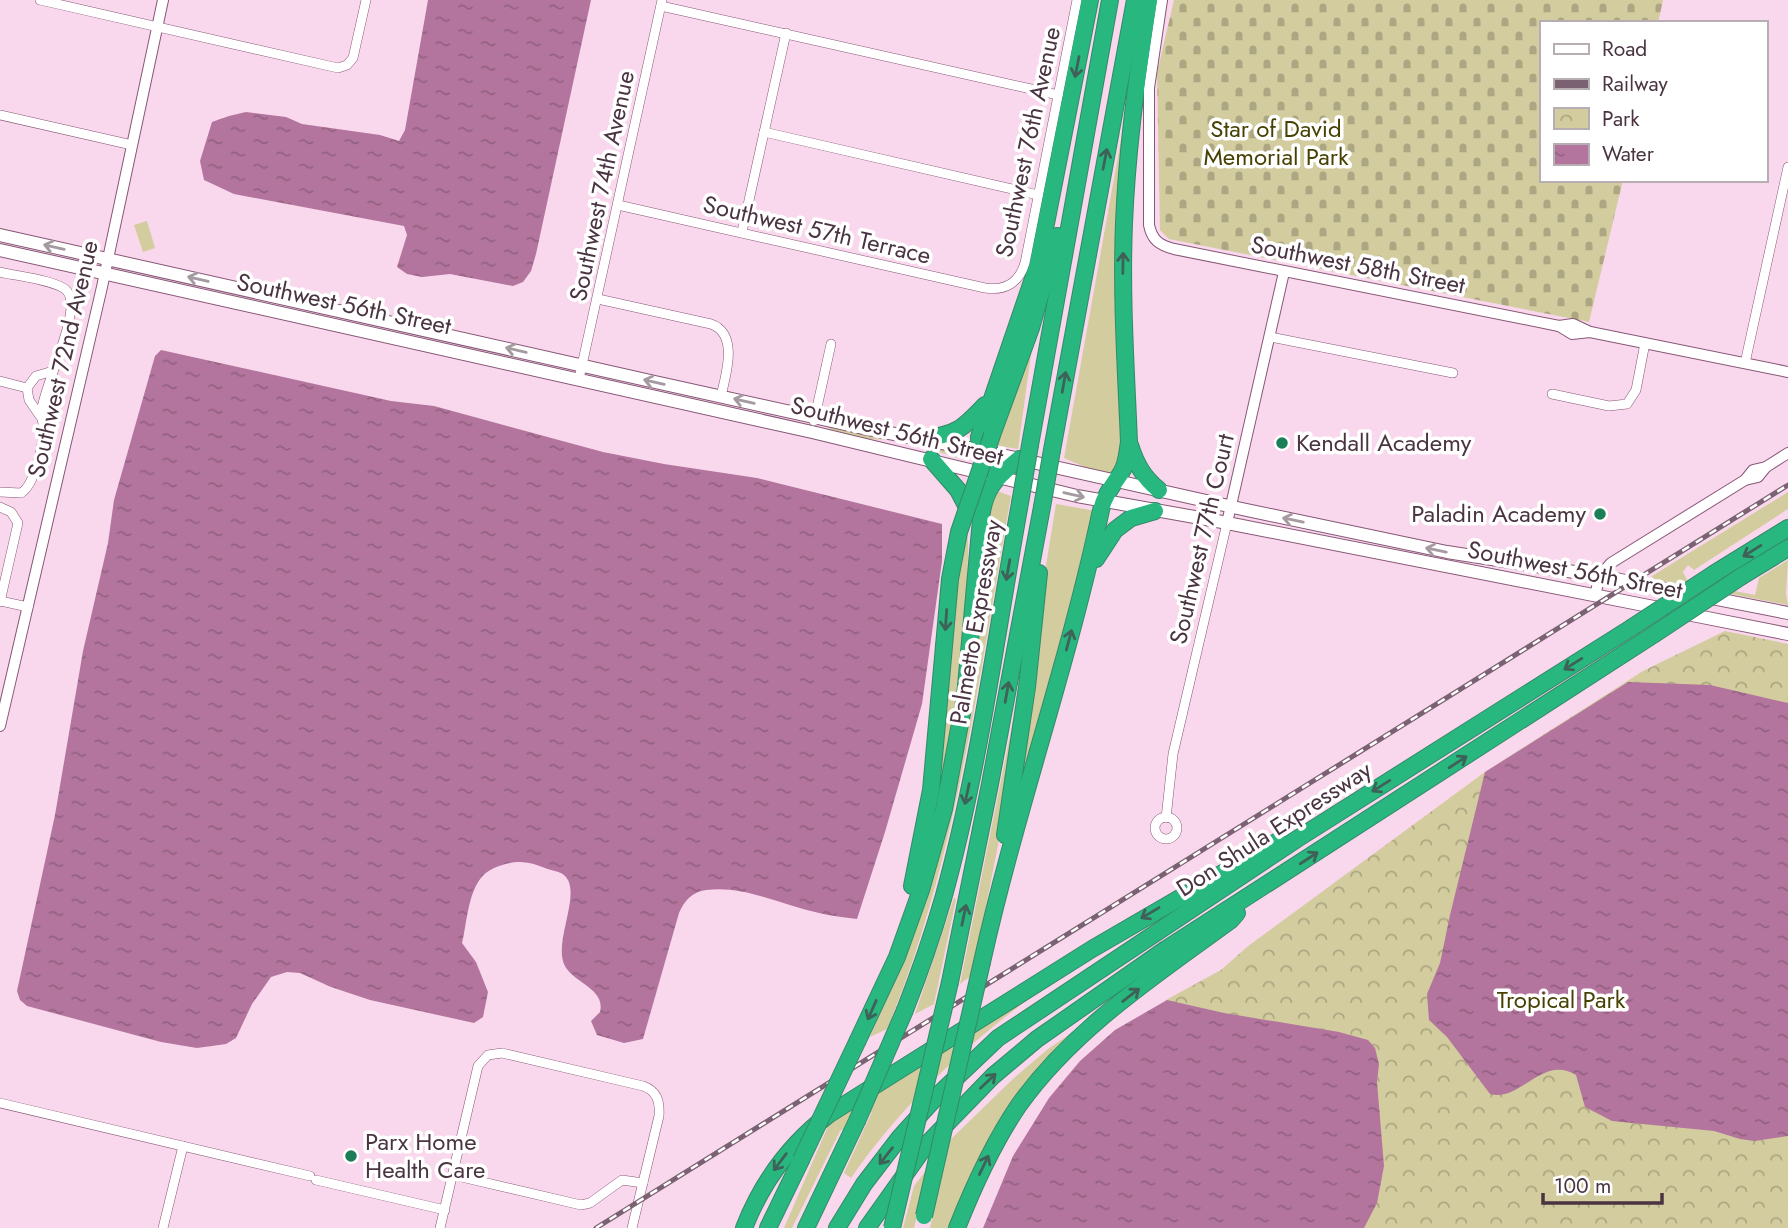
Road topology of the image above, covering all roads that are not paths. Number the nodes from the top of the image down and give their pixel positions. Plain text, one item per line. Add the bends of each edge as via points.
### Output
1 (40, 0) edge
2 (163, 0) edge
3 (366, 0) edge
4 (1077, 0) edge
5 (1090, 0) edge
6 (1110, 0) edge
7 (1135, 0) edge
8 (1149, 0) edge
9 (1162, 0) edge
10 (661, 3) edge
11 (158, 28) junction
12 (786, 33) junction
13 (1058, 95) junction
14 (0, 115) edge
15 (764, 132) junction
16 (132, 145) junction
17 (1788, 167) edge
18 (1038, 195) junction
19 (618, 205) junction
20 (1072, 205) junction
21 (742, 232) junction
22 (0, 235) edge
23 (0, 250) edge
24 (108, 259) junction
25 (0, 272) edge
26 (1284, 272) junction
27 (105, 273) junction
28 (1008, 286) joint
29 (597, 299) junction
30 (1270, 337) junction
31 (1645, 343) junction
32 (831, 344) dead end
33 (1745, 363) junction
34 (583, 365) junction
35 (53, 371) junction
36 (1788, 372) edge
37 (1452, 373) dead end
38 (579, 379) junction
39 (0, 382) edge
40 (27, 388) junction
41 (1552, 394) dead end
42 (721, 396) junction
43 (992, 398) junction
44 (718, 410) junction
45 (40, 416) junction
46 (815, 417) junction
47 (812, 432) junction
48 (925, 439) junction
49 (1129, 442) junction
50 (979, 450) junction
51 (1788, 453) edge
52 (931, 459) junction
53 (1019, 459) junction
54 (997, 477) junction
55 (1115, 481) junction
56 (1159, 490) junction
57 (0, 492) edge
58 (1103, 501) junction
59 (0, 507) edge
60 (1232, 507) junction
61 (1155, 510) junction
62 (1227, 523) junction
63 (1788, 528) edge
64 (1038, 532) junction
65 (979, 547) junction
66 (1788, 548) edge
67 (1088, 564) junction
68 (1600, 576) junction
69 (1595, 595) junction
70 (0, 601) edge
71 (28, 607) junction
72 (1788, 612) edge
73 (1788, 634) edge
74 (0, 726) edge
75 (1166, 818) dead end
76 (1297, 839) junction
77 (1002, 876) junction
78 (1252, 895) junction
79 (886, 979) junction
80 (0, 1103) edge
81 (183, 1146) junction
82 (798, 1168) junction
83 (453, 1175) junction
84 (642, 1183) junction
85 (445, 1210) junction
86 (923, 1222) edge
87 (163, 1228) edge
88 (440, 1228) edge
89 (632, 1228) edge
90 (744, 1228) edge
91 (768, 1228) edge
92 (778, 1228) edge
93 (806, 1228) edge
94 (837, 1228) edge
95 (867, 1228) edge
96 (892, 1228) edge
97 (957, 1228) edge

1 - 11 street
2 - 11 street, Southwest 72nd Avenue
3 - 11 street via 353,58 342,68
4 - 13 street, Southwest 76th Avenue
5 -> 43 highway via 1041,254
6 - 20 highway, Palmetto Expressway
64 -> 7 highway, Palmetto Expressway, bridge
49 -> 8 highway via 1124,214 1133,106
9 - 26 street, Southwest 58th Street via 1148,112 1153,237 1169,248
10 - 12 street
10 - 19 street, Southwest 74th Avenue
11 - 16 street, Southwest 72nd Avenue
12 - 13 street
12 - 15 street
13 - 18 street, Southwest 76th Avenue
14 - 16 street
15 - 18 street
15 - 21 street
16 - 24 street, Southwest 72nd Avenue
17 - 33 street
18 - 28 street, Southwest 76th Avenue via 1024,267
19 - 21 street, Southwest 57th Terrace
19 - 29 street, Southwest 74th Avenue
20 -> 79 highway, bridge via 1058,234 1031,328 959,532 950,579 926,819
20 -> 93 highway, Palmetto Expressway, bridge via 954,854 905,1010
21 - 28 street, Southwest 57th Terrace via 985,288
24 -> 22 main road, Southwest 56th Street
23 - 27 main road, Southwest 56th Street
24 - 27 street, Southwest 72nd Avenue
34 -> 24 main road, Southwest 56th Street
25 - 35 street via 67,291 71,311
26 - 30 street, Southwest 77th Court
26 - 31 street, Southwest 58th Street via 1559,326 1572,334 1590,332
27 - 38 main road, Southwest 56th Street
27 - 71 street, Southwest 72nd Avenue
29 - 34 street, Southwest 74th Avenue
29 - 42 street via 715,325 726,334
30 - 37 street
30 - 60 street, Southwest 77th Court
31 - 33 street, Southwest 58th Street
31 - 41 street via 1635,393 1627,404 1614,407
32 - 46 street
33 - 36 street, Southwest 58th Street
34 - 38 street, Southwest 74th Avenue
42 -> 34 main road, Southwest 56th Street
35 - 40 street via 36,376
35 - 45 street
38 - 44 main road, Southwest 56th Street
39 - 40 street
40 - 45 street
42 - 44 main road
46 -> 42 main road, Southwest 56th Street
43 - 48 highway via 965,427
43 - 50 highway
44 - 47 main road, Southwest 56th Street
45 - 57 street via 41,446 31,482 24,492
46 - 47 street
46 - 48 main road, Southwest 56th Street
47 - 52 main road, Southwest 56th Street
48 - 50 main road, Southwest 56th Street
49 - 55 highway via 1125,464
49 - 56 highway via 1138,467
50 - 53 main road, Southwest 56th Street
50 - 54 highway
51 - 68 street via 1758,477 1745,480 1614,561
52 - 54 main road, Southwest 56th Street
52 - 65 highway via 964,498
53 - 54 highway
53 - 55 main road, Southwest 56th Street
54 -> 58 main road, Southwest 56th Street
54 - 65 highway via 984,498
55 - 56 main road, Southwest 56th Street
55 - 58 highway
56 - 60 main road, Southwest 56th Street
58 - 61 main road, Southwest 56th Street
58 - 67 highway
59 - 70 street via 15,515 19,523
60 - 62 street, Southwest 77th Court
68 -> 60 main road, Southwest 56th Street via 1447,552
61 - 62 main road, Southwest 56th Street
61 - 67 highway via 1131,518 1115,530 1099,558
62 - 69 main road, Southwest 56th Street
62 - 75 street, Southwest 77th Court via 1173,754
63 -> 76 highway, Don Shula Expressway, bridge
64 - 77 highway via 1041,559
96 -> 64 highway, Palmetto Expressway, bridge via 950,982
65 - 79 highway via 968,679 952,770 921,890
78 -> 66 highway, Don Shula Expressway, bridge
77 -> 67 highway
68 - 69 street
68 - 72 main road, Southwest 56th Street
69 - 73 main road, Southwest 56th Street
70 - 71 street
71 - 74 street, Southwest 72nd Avenue
76 -> 90 highway via 1279,840 1168,902 828,1115 775,1167
76 -> 94 highway, Don Shula Expressway via 998,1038 901,1137
77 - 86 highway, bridge
95 -> 78 highway, Don Shula Expressway via 926,1145 1019,1053 1166,949
97 -> 78 highway via 999,1136 1055,1061 1105,1015 1231,920
79 -> 82 highway, bridge
80 - 81 street
81 - 85 street
81 - 87 street
82 - 91 highway
82 - 92 highway
83 - 84 street via 581,1205 622,1180
83 - 84 street via 476,1073 483,1059 505,1053 642,1086 656,1095 659,1116
83 - 85 street
84 - 89 street
85 - 88 street

